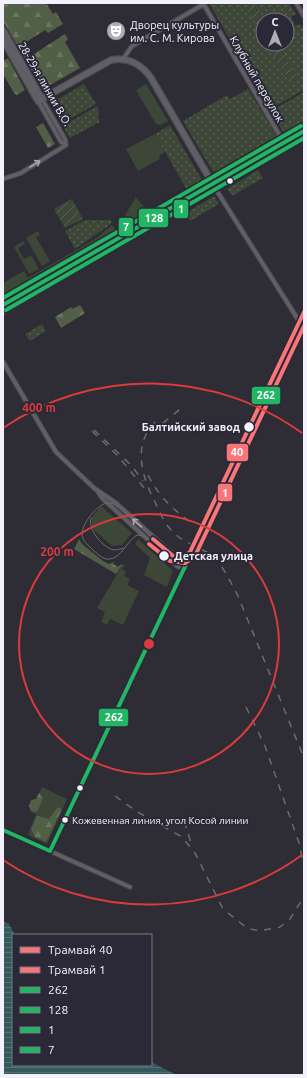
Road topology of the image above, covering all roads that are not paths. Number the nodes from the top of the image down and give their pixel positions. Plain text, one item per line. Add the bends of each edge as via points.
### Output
1 (296, 3) edge
2 (204, 4) edge
3 (304, 16) edge
4 (3, 30) edge
5 (3, 40) edge
6 (123, 59) junction
7 (40, 100) junction
8 (304, 131) edge
9 (304, 137) edge
10 (284, 143) junction
11 (3, 179) edge
12 (214, 186) junction
13 (3, 305) edge
14 (3, 311) edge
15 (304, 316) edge
16 (300, 324) junction
17 (304, 329) edge
18 (3, 362) edge
19 (184, 570) junction
20 (3, 830) edge
21 (50, 851) junction
22 (130, 887) dead end

1 - 3 street
2 - 6 street via 132,46
2 - 10 street, Клубный переулок
4 - 7 main road, 28-29-я линии В.О.
5 - 7 main road, 28-29-я линии В.О.
6 - 7 main road via 105,62
6 - 12 main road via 138,64 146,72
11 -> 7 street, 28-29-я линии В.О. via 21,173 66,145 65,139
8 - 10 main road
9 - 12 main road
10 - 12 main road
12 - 13 main road
12 - 14 main road
12 - 16 street
15 - 16 street
16 - 17 street
16 - 19 street
18 - 19 street via 56,452 105,498 116,503 179,560
19 - 21 street
20 - 21 street
21 - 22 street

